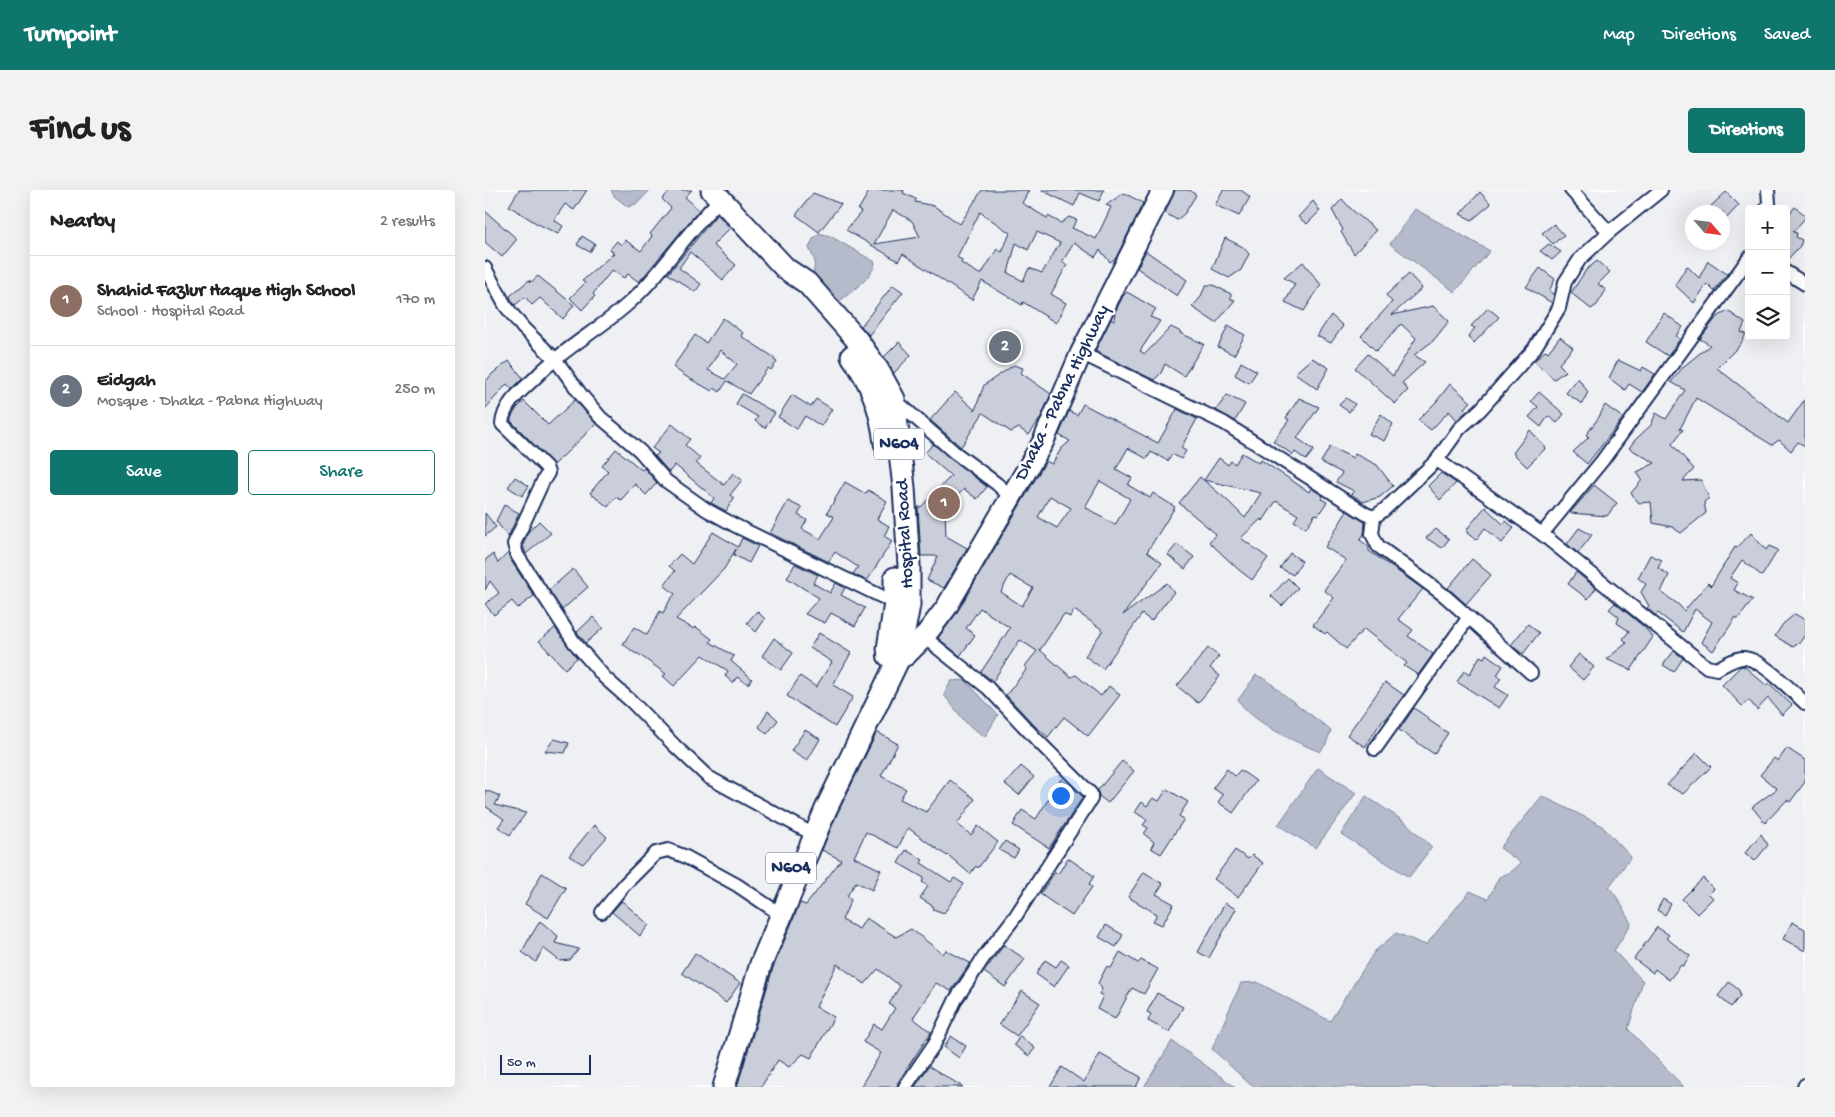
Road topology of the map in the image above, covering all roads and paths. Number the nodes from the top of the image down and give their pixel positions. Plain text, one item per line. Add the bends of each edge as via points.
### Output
1 (1163, 190) edge
2 (1571, 190) edge
3 (1661, 190) edge
4 (1768, 190) edge
5 (717, 195) edge
6 (1768, 205) edge
7 (1609, 232) junction
8 (1745, 264) edge
9 (485, 268) edge
10 (1790, 275) edge
11 (1805, 284) edge
12 (1081, 353) junction
13 (555, 359) junction
14 (886, 401) junction
15 (1437, 460) junction
16 (1011, 497) junction
17 (1374, 517) junction
18 (1542, 534) junction
19 (895, 603) junction
20 (1469, 617) junction
21 (924, 637) junction
22 (893, 657) junction
23 (1531, 673) dead end
24 (1805, 703) edge
25 (1375, 749) dead end
26 (807, 831) junction
27 (774, 910) junction
28 (602, 912) dead end
29 (711, 1087) edge
30 (724, 1087) edge
31 (905, 1087) edge

1 - 12 main road, Dhaka - Pabna Highway
2 - 7 street
3 - 7 street
4 - 6 street
5 - 13 street via 706,213 630,302
5 - 14 highway, Hospital Road / N604 via 786,269 807,283 857,340 878,370
7 - 15 street via 1570,272 1559,308 1533,349 1459,429
8 - 18 street via 1602,461
9 - 13 street via 505,305
10 - 11 street
12 - 16 main road, Dhaka - Pabna Highway via 1043,442
12 - 17 street via 1224,423
13 - 19 street via 600,417 641,451 666,481 707,510 782,550
13 - 26 street via 512,399 503,414 502,424 546,467 548,473 514,544 517,555 574,642 605,678 675,746 708,777
14 - 16 street
14 - 19 highway, Hospital Road / N604 via 882,418 896,556
14 - 22 highway, Hospital Road / N604 via 904,488 909,565 909,604
15 - 17 street
15 - 18 street
16 - 21 main road, Dhaka - Pabna Highway via 946,608
17 - 20 street via 1373,534 1378,546
18 - 24 street via 1707,667 1717,669 1743,658 1750,659
19 - 22 highway, Hospital Road / N604
20 - 23 street
20 - 25 street
21 - 22 main road, Dhaka - Pabna Highway via 906,656
21 - 31 street via 988,688 1091,794 1091,799 1020,909 956,999 935,1043
22 - 26 highway, Dhaka - Pabna Highway / N604
22 - 30 highway, Dhaka - Pabna Highway / N604 via 761,964
26 - 27 highway, Dhaka - Pabna Highway / N604
27 - 28 street via 737,885 668,850 656,853
27 - 29 highway, Dhaka - Pabna Highway / N604 via 730,1025

